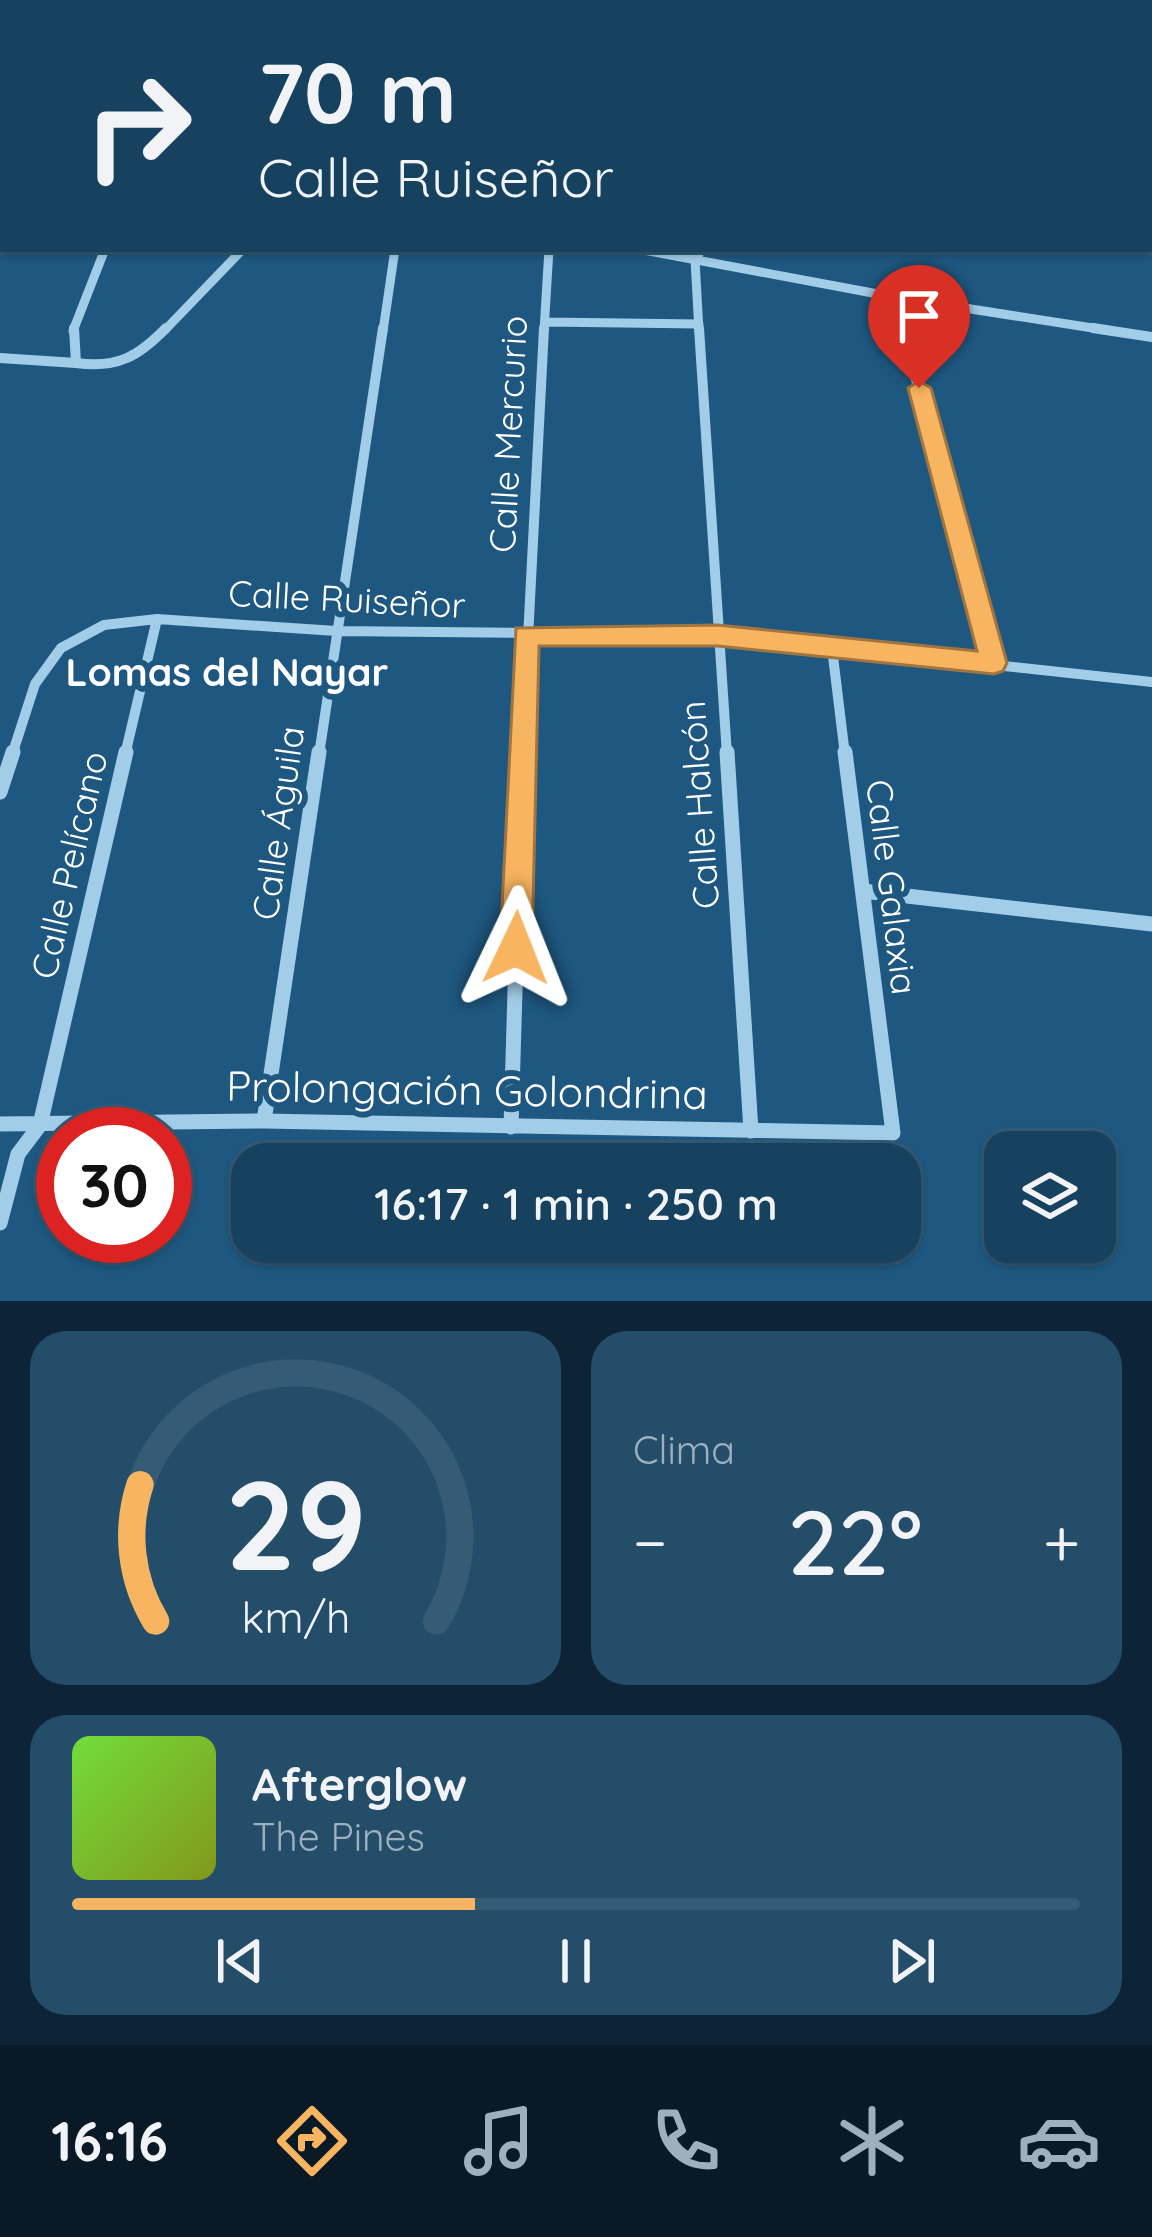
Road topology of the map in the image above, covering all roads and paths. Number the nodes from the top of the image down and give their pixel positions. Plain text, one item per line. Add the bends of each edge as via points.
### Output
1 (104, 252) edge
2 (240, 252) edge
3 (395, 252) edge
4 (548, 252) edge
5 (699, 254) edge
6 (894, 297) junction
7 (546, 322) junction
8 (699, 324) junction
9 (1152, 337) edge
10 (0, 358) edge
11 (76, 363) junction
12 (157, 619) junction
13 (336, 631) junction
14 (718, 635) junction
15 (526, 636) junction
16 (832, 648) junction
17 (994, 663) junction
18 (1152, 682) edge
19 (0, 792) edge
20 (863, 891) junction
21 (1152, 924) edge
22 (44, 1107) edge
23 (264, 1121) junction
24 (192, 1122) edge
25 (0, 1124) edge
26 (36, 1125) edge
27 (511, 1127) junction
28 (36, 1130) edge
29 (751, 1131) junction
30 (893, 1133) joint
31 (0, 1222) edge

1 - 11 street via 71,335
2 - 11 street via 144,351 100,367
3 - 13 street, Calle Águila
4 - 7 street, Calle Mercurio
5 - 6 street
5 - 8 street, Calle Halcón
6 - 9 street
6 - 17 street
7 - 8 street
7 - 15 street, Calle Mercurio
8 - 14 street, Calle Halcón
10 - 11 street
12 - 13 street, Calle Ruiseñor
12 - 19 street, Calle Ruiseñor via 104,625 61,648 35,684
12 - 22 street, Calle Pelícano
13 - 15 street, Calle Ruiseñor
13 - 23 street, Calle Águila
14 - 15 street, Calle Ruiseñor
14 - 16 street, Calle Ruiseñor
14 - 29 street, Calle Halcón
15 - 27 street, Calle Mercurio
16 - 17 street, Calle Ruiseñor
16 - 20 street, Calle Galaxia
17 - 18 street, Calle Ruiseñor
20 - 21 street
20 - 30 street, Calle Galaxia
23 - 24 street, Prolongación Golondrina
23 - 27 street, Prolongación Golondrina
25 - 26 street, Prolongación Golondrina
27 - 29 street, Prolongación Golondrina
28 - 31 street via 18,1154
29 - 30 street, Prolongación Golondrina

